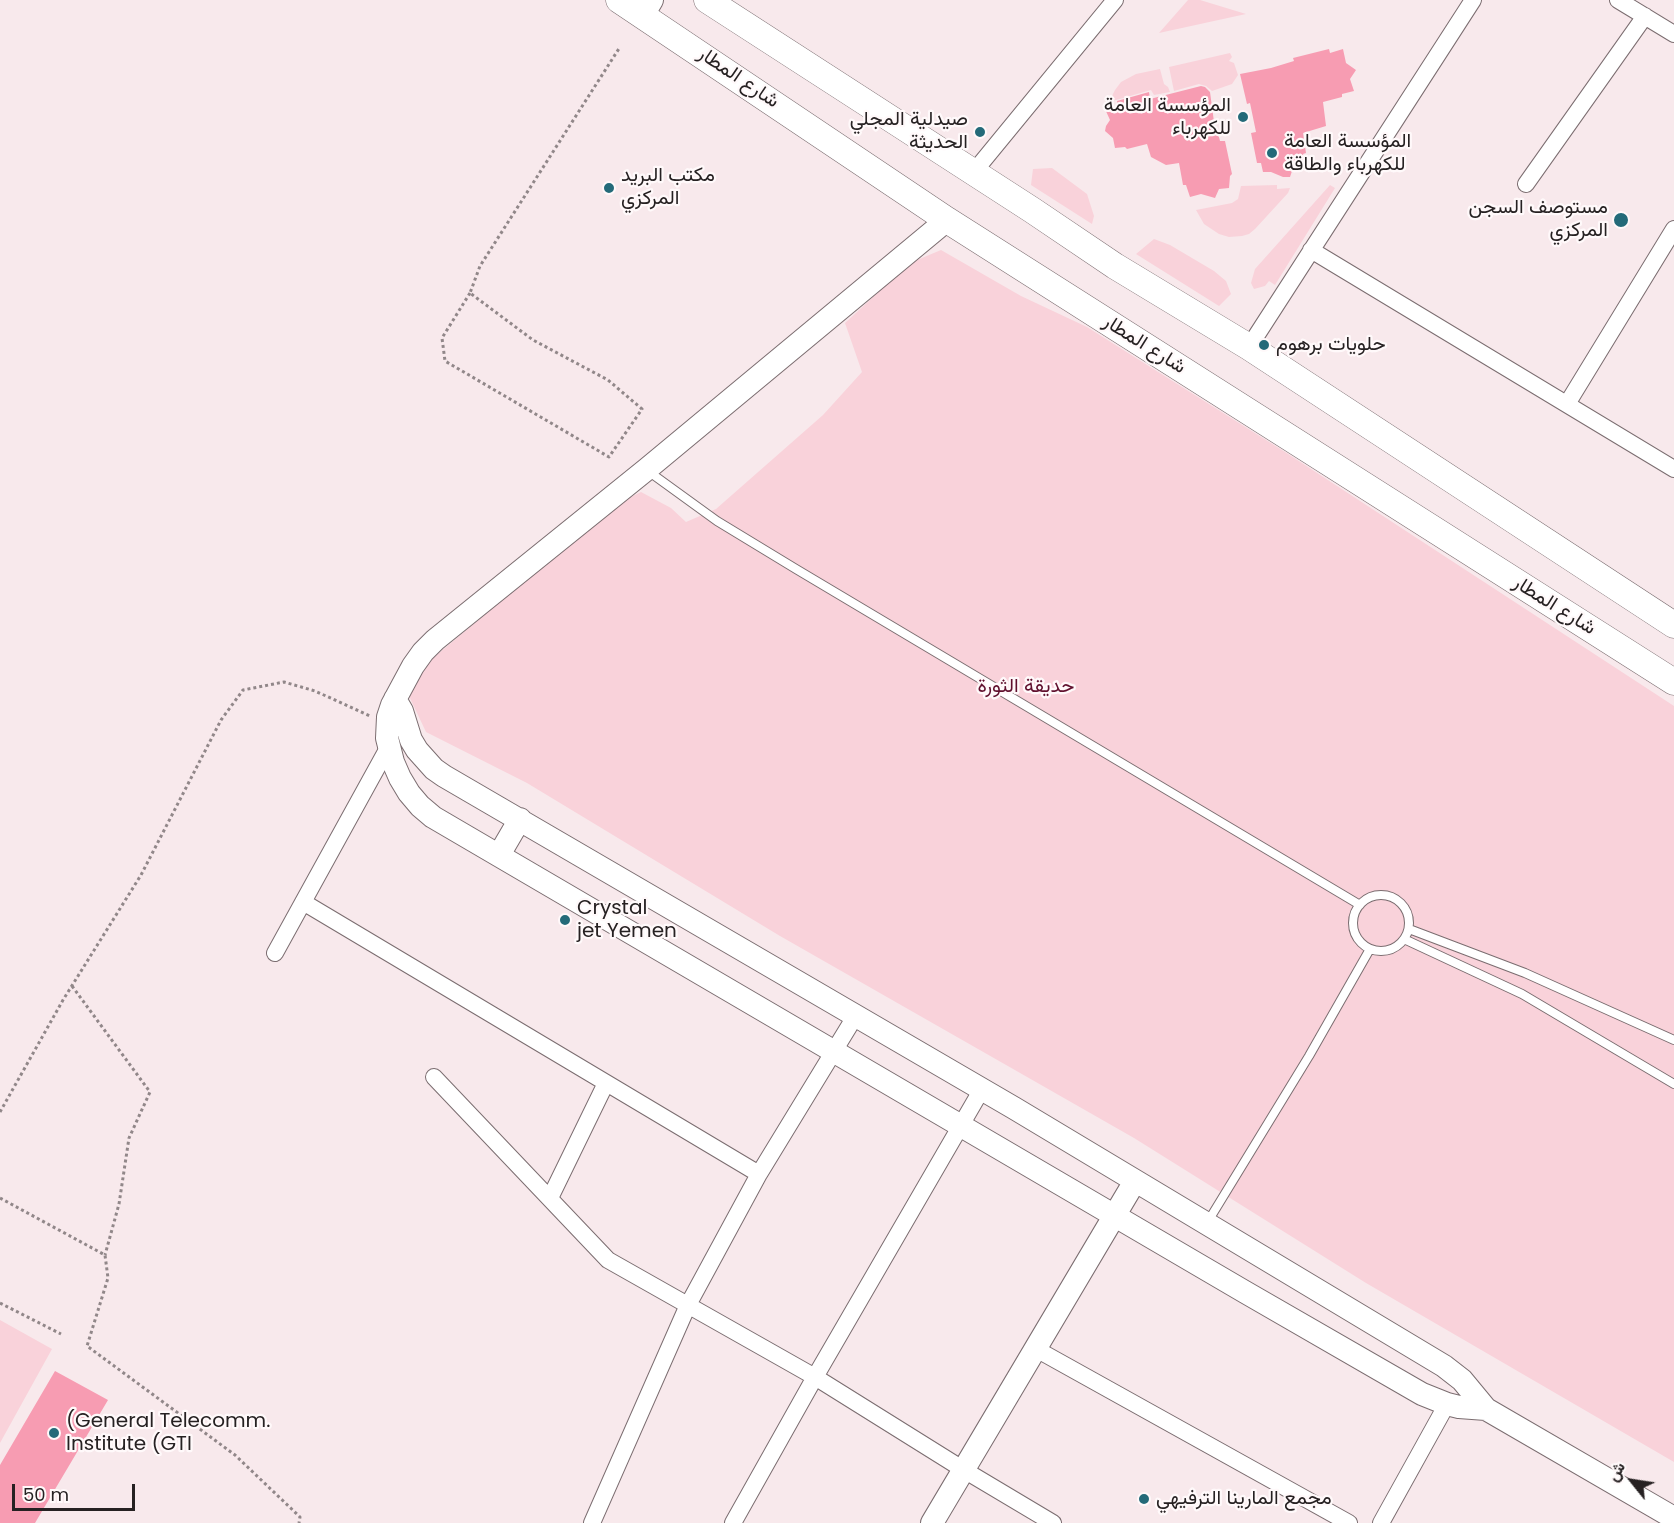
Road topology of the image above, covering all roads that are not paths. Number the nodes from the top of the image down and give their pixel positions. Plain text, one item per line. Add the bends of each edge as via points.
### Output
1 (619, 0) edge
2 (707, 0) edge
3 (1115, 0) edge
4 (1473, 0) edge
5 (1618, 0) edge
6 (648, 8) edge
7 (1645, 16) junction
8 (1674, 34) edge
9 (973, 173) junction
10 (1526, 184) dead end
11 (947, 220) junction
12 (1674, 229) edge
13 (1311, 250) junction
14 (1249, 347) junction
15 (1568, 404) junction
16 (646, 469) junction
17 (1674, 469) edge
18 (1674, 625) edge
19 (1674, 682) edge
20 (395, 699) junction
21 (390, 744) junction
22 (417, 750) junction
23 (520, 819) junction
24 (499, 855) junction
25 (303, 902) junction
26 (1360, 905) junction
27 (1408, 929) junction
28 (1404, 939) junction
29 (1370, 949) junction
30 (274, 953) dead end
31 (856, 1015) junction
32 (1674, 1040) edge
33 (833, 1051) junction
34 (434, 1077) dead end
35 (606, 1083) junction
36 (1674, 1084) edge
37 (982, 1089) junction
38 (960, 1125) junction
39 (759, 1174) junction
40 (1136, 1181) junction
41 (550, 1198) junction
42 (1115, 1216) junction
43 (1207, 1223) junction
44 (688, 1305) junction
45 (1036, 1349) junction
46 (815, 1377) junction
47 (1447, 1404) junction
48 (1486, 1409) junction
49 (964, 1470) junction
50 (1674, 1518) edge
51 (592, 1523) edge
52 (733, 1523) edge
53 (932, 1523) edge
54 (1053, 1523) edge
55 (1349, 1523) edge
56 (1381, 1523) edge

1 - 6 main road, شارع المطار
2 - 9 main road
3 - 9 street
4 - 13 street
5 - 7 street
6 - 11 main road, شارع المطار
7 - 8 street
7 - 10 street
9 - 14 main road
11 - 16 street
11 - 19 main road, شارع المطار
12 - 15 street
13 - 14 street
13 - 15 street
14 - 18 main road
15 - 17 street
16 - 20 street via 435,640 412,666
16 - 26 lane via 717,520 796,569
20 - 21 street via 389,711
20 - 22 street
21 - 22 street
21 - 24 street via 400,778 420,806
21 - 25 street
22 - 23 street via 444,776
23 - 24 street
23 - 31 street
24 - 33 street
25 - 30 street
25 - 35 street
26 - 27 lane via 1369,898 1388,895 1404,906
26 - 29 lane via 1353,923 1355,932
27 - 28 lane
27 - 32 lane via 1525,973
28 - 29 lane via 1388,950
28 - 36 lane via 1522,994
29 - 43 lane
31 - 33 street
31 - 37 street
33 - 38 street
33 - 39 street
34 - 41 street
35 - 39 street
35 - 41 street
37 - 38 street
37 - 40 street
38 - 42 street
38 - 46 street
39 - 44 street
40 - 42 street
40 - 43 street
41 - 44 street via 608,1260
42 - 45 street
42 - 47 street via 1422,1394
43 - 48 street via 1444,1365
44 - 46 street
44 - 51 street
45 - 49 street
45 - 55 street
46 - 49 street
46 - 52 street
47 - 48 street
47 - 56 street
48 - 50 street
49 - 53 street
49 - 54 street

